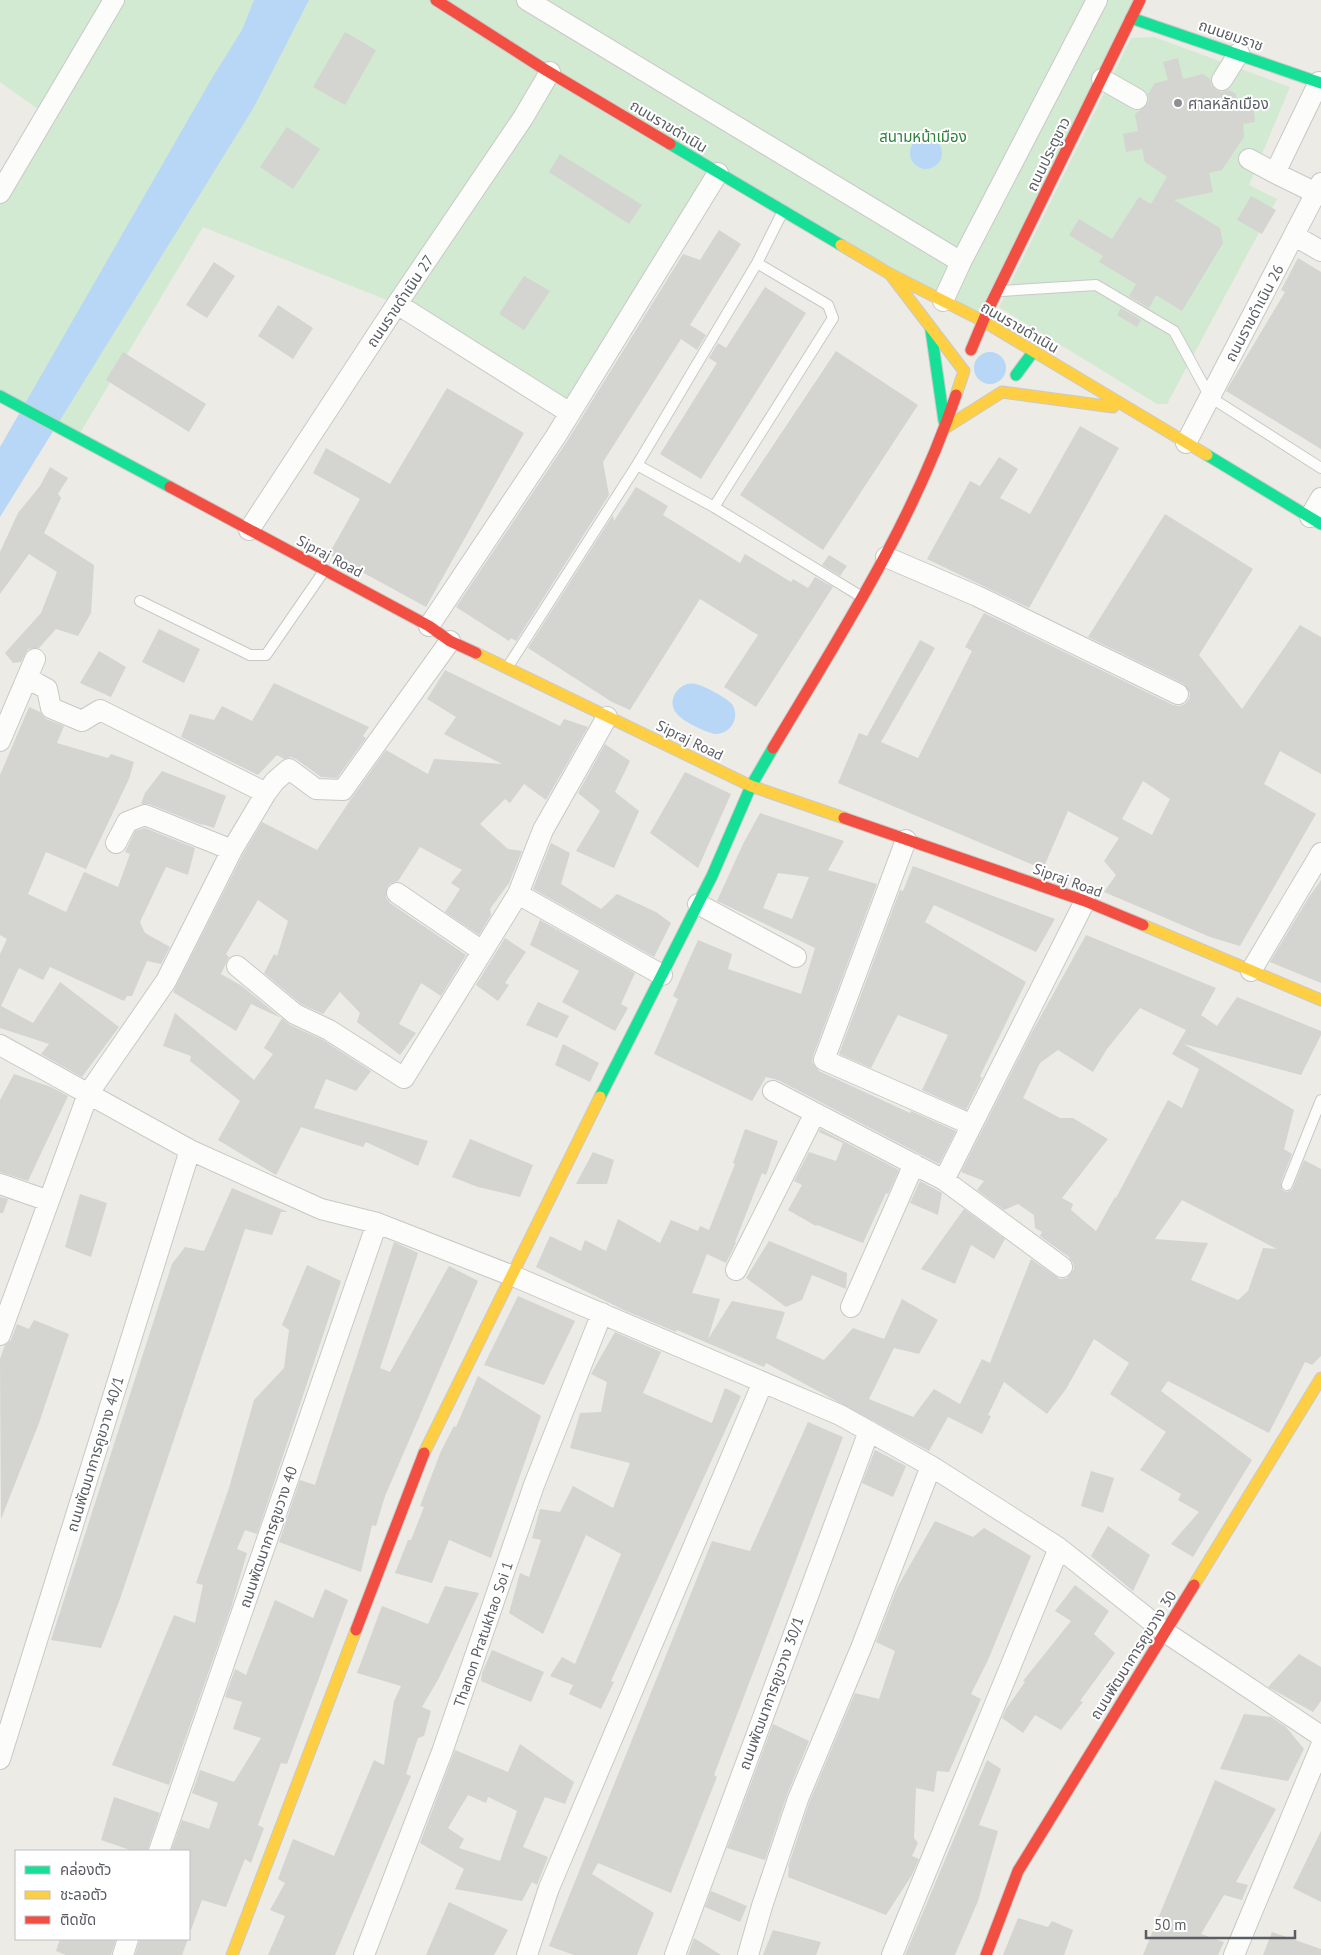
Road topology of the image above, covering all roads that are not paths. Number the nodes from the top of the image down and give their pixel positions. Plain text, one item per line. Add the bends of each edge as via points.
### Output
1 (114, 0) edge
2 (436, 0) edge
3 (527, 0) edge
4 (1097, 0) edge
5 (1140, 0) edge
6 (1131, 18) junction
7 (1239, 53) junction
8 (550, 72) junction
9 (1102, 80) junction
10 (1222, 80) dead end
11 (1320, 82) edge
12 (1137, 99) dead end
13 (1249, 159) dead end
14 (718, 173) junction
15 (1275, 173) junction
16 (1318, 188) edge
17 (0, 193) edge
18 (783, 210) junction
19 (1295, 236) junction
20 (1321, 251) edge
21 (961, 262) junction
22 (757, 263) junction
23 (890, 274) junction
24 (997, 291) junction
25 (943, 301) junction
26 (397, 304) junction
27 (983, 321) junction
28 (931, 326) junction
29 (971, 350) junction
30 (1033, 352) junction
31 (964, 371) junction
32 (1016, 375) junction
33 (1002, 392) junction
34 (1, 396) edge
35 (1050, 397) junction
36 (1210, 397) junction
37 (1021, 406) dead end
38 (1132, 411) junction
39 (570, 413) junction
40 (983, 417) dead end
41 (945, 428) junction
42 (1186, 443) junction
43 (637, 465) junction
44 (1321, 468) edge
45 (1321, 498) edge
46 (714, 507) junction
47 (1316, 520) edge
48 (249, 530) junction
49 (886, 557) junction
50 (324, 570) junction
51 (862, 597) junction
52 (140, 601) dead end
53 (429, 626) junction
54 (450, 641) junction
55 (35, 660) dead end
56 (507, 668) junction
57 (27, 678) junction
58 (1178, 694) dead end
59 (607, 717) junction
60 (0, 741) edge
61 (751, 786) junction
62 (266, 793) junction
63 (906, 840) junction
64 (116, 843) dead end
65 (232, 850) junction
66 (1321, 853) edge
67 (397, 893) dead end
68 (518, 894) junction
69 (1085, 901) junction
70 (698, 904) junction
71 (482, 951) junction
72 (796, 957) dead end
73 (237, 966) dead end
74 (1251, 971) junction
75 (662, 975) junction
76 (1321, 1000) edge
77 (0, 1045) edge
78 (773, 1091) dead end
79 (88, 1094) junction
80 (1321, 1100) edge
81 (815, 1113) junction
82 (972, 1125) junction
83 (190, 1150) junction
84 (914, 1164) junction
85 (944, 1180) junction
86 (0, 1184) edge
87 (1287, 1185) dead end
88 (48, 1201) junction
89 (377, 1223) junction
90 (1062, 1267) dead end
91 (736, 1270) dead end
92 (511, 1276) junction
93 (851, 1307) dead end
94 (602, 1313) junction
95 (0, 1335) edge
96 (1321, 1378) edge
97 (763, 1382) junction
98 (869, 1431) junction
99 (931, 1466) junction
100 (1059, 1548) junction
101 (1165, 1632) junction
102 (1321, 1736) edge
103 (1321, 1746) edge
104 (0, 1759) edge
105 (159, 1850) edge
106 (128, 1940) edge
107 (123, 1955) edge
108 (232, 1955) edge
109 (364, 1955) edge
110 (527, 1955) edge
111 (675, 1955) edge
112 (748, 1955) edge
113 (892, 1955) edge
114 (986, 1955) edge
115 (1234, 1955) edge

1 - 17 street
2 - 8 street, ถนนราขดำเนิน
3 - 21 street
4 - 21 street
5 - 6 street, ถนนประตูขาว
6 - 7 street, ถนนยมราช
6 - 9 street, ถนนประตูขาว
7 - 10 street
7 - 11 street, ถนนยมราช
8 - 14 street, ถนนราขดำเนิน
8 - 26 street, ถนนราขดำเนิน 27 via 523,118
9 - 12 street
9 - 24 street, ถนนประตูขาว
11 - 15 street
13 - 15 street
14 - 18 street, ถนนราขดำเนิน
14 - 39 street
15 - 16 street
16 - 19 street, ถนนราขดำเนิน 26
18 - 22 lane
18 - 23 street, ถนนราขดำเนิน
19 - 20 street
19 - 36 street, ถนนราขดำเนิน 26
21 - 25 street
22 - 43 lane
22 - 46 lane via 828,305 833,318
23 - 25 street, ถนนราขดำเนิน
23 - 28 street, ถนนราขดำเนิน
24 - 27 street, ถนนประตูขาว
24 - 36 lane via 1096,285 1174,330
25 - 27 street, ถนนราขดำเนิน
26 - 39 street
26 - 48 street, ถนนราขดำเนิน 27
27 - 29 street, ถนนประตูขาว
27 - 30 street, ถนนราขดำเนิน
28 - 31 street, ถนนราขดำเนิน
28 - 41 street
29 - 31 street via 964,363
29 - 32 street via 989,341 1000,343 1014,356
30 - 32 street
30 - 38 street, ถนนราขดำเนิน
31 - 33 street via 974,389 994,394
31 - 41 street
32 - 33 street
33 - 35 street, ถนนราขดำเนิน
33 - 41 street
34 - 48 street, Sipraj Road
35 - 37 street
35 - 38 street, ถนนราขดำเนิน
36 - 42 street, ถนนราขดำเนิน 26
36 - 44 lane
38 - 42 street, ถนนราขดำเนิน
39 - 53 street
40 - 41 street
41 - 49 street
42 - 47 street, ถนนราขดำเนิน
43 - 46 lane
43 - 56 lane
45 - 47 street
46 - 51 lane
48 - 50 street, Sipraj Road
49 - 51 street
49 - 58 street via 977,596
50 - 52 lane via 266,655 250,655
50 - 53 street, Sipraj Road
51 - 61 street
53 - 54 street, Sipraj Road
54 - 56 street, Sipraj Road
54 - 62 street via 343,790 316,789 289,769
55 - 57 street
56 - 59 street, Sipraj Road
57 - 60 street
57 - 62 street via 48,689 51,708 82,720 100,710
59 - 61 street, Sipraj Road
59 - 68 street via 543,830
61 - 63 street, Sipraj Road
61 - 70 street
62 - 65 street
63 - 69 street, Sipraj Road
63 - 82 street via 824,1060
64 - 65 street via 127,822 144,815
65 - 79 street via 166,981
66 - 74 street
67 - 71 street
68 - 71 street
68 - 75 street
69 - 74 street, Sipraj Road
69 - 82 street
70 - 72 street
70 - 75 street
71 - 73 street via 404,1078 329,1030 295,1014
74 - 76 street, Sipraj Road
75 - 92 street
77 - 79 street
78 - 81 street
79 - 83 street
79 - 88 street
80 - 87 lane
81 - 84 street
81 - 91 street
82 - 85 street
83 - 89 street via 321,1209
83 - 104 street, ถนนพัฒนาการคูขวาง 40/1
84 - 85 street
84 - 93 street
85 - 90 street
86 - 88 street
88 - 95 street
89 - 92 street
89 - 105 street, ถนนพัฒนาการคูขวาง 40
92 - 94 street
92 - 108 street via 427,1444
94 - 97 street
94 - 109 street, Thanon Pratukhao Soi 1 via 534,1485 442,1752
96 - 101 street, ถนนพัฒนาการคูขวาง 30
97 - 98 street
97 - 110 street via 549,1888
98 - 99 street
98 - 111 street, ถนนพัฒนาการคูขวาง 30/1
99 - 100 street
99 - 112 street via 798,1799
100 - 101 street
100 - 113 street
101 - 102 street
101 - 114 street, ถนนพัฒนาการคูขวาง 30 via 1018,1871
103 - 115 street
106 - 107 street

